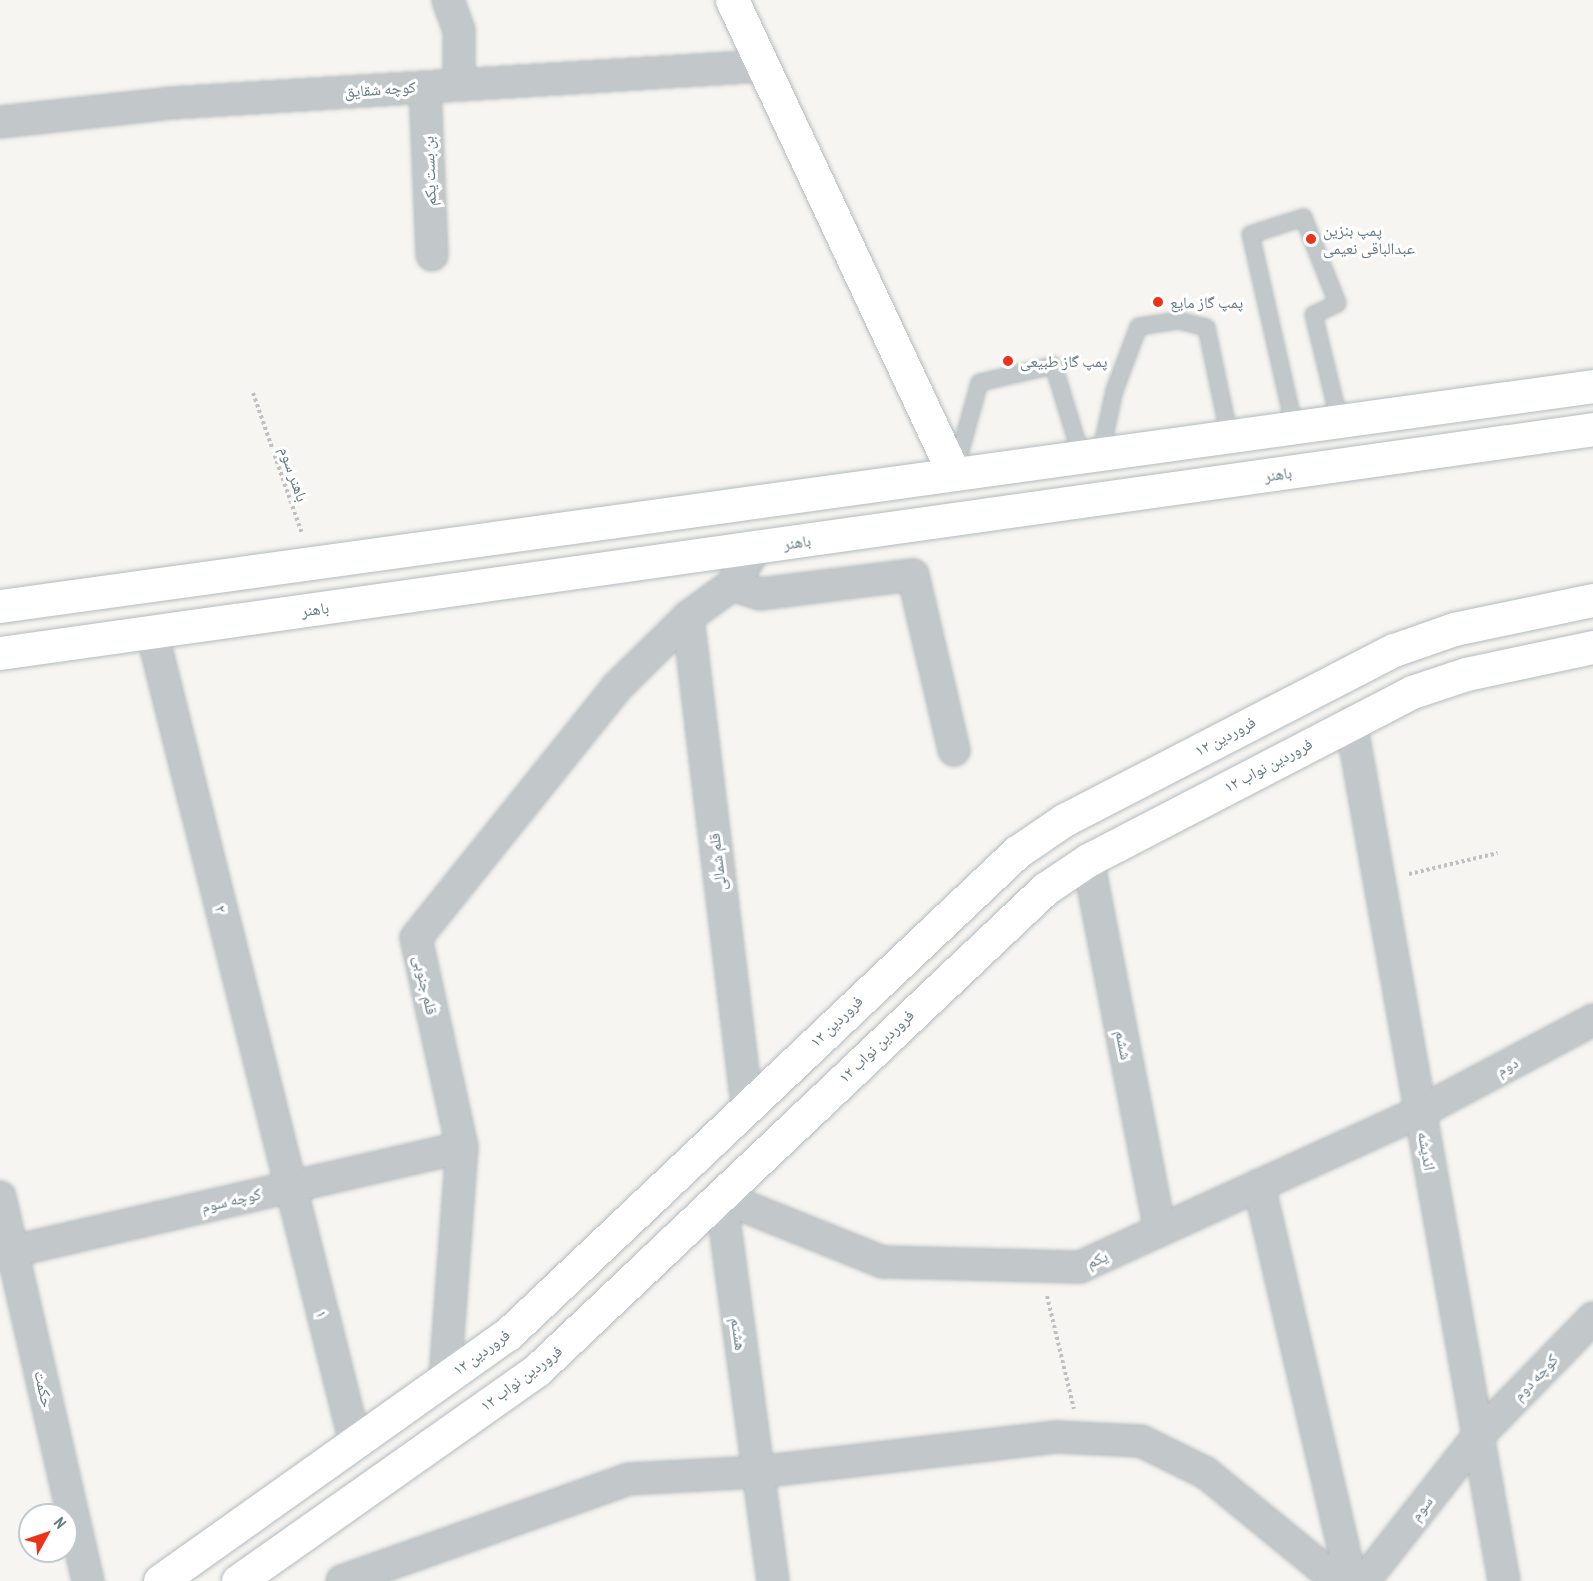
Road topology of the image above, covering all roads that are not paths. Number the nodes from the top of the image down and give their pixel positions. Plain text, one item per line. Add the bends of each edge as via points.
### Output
1 (448, 0) edge
2 (732, 0) edge
3 (761, 66) junction
4 (459, 84) junction
5 (425, 87) junction
6 (0, 122) edge
7 (432, 255) dead end
8 (1593, 386) edge
9 (1339, 421) junction
10 (1294, 427) junction
11 (1593, 429) edge
12 (1229, 436) junction
13 (1090, 455) junction
14 (954, 474) junction
15 (756, 548) junction
16 (732, 585) junction
17 (1593, 600) edge
18 (0, 606) edge
19 (688, 617) junction
20 (152, 632) junction
21 (1593, 647) edge
22 (0, 653) edge
23 (1330, 681) junction
24 (1351, 722) junction
25 (954, 750) dead end
26 (1088, 860) junction
27 (1593, 1020) edge
28 (747, 1108) junction
29 (1420, 1112) junction
30 (462, 1147) junction
31 (1259, 1185) junction
32 (289, 1187) junction
33 (0, 1197) edge
34 (721, 1197) junction
35 (1160, 1230) junction
36 (6, 1252) edge
37 (1593, 1318) edge
38 (445, 1378) junction
39 (1478, 1436) junction
40 (355, 1442) junction
41 (758, 1472) junction
42 (88, 1581) edge
43 (159, 1581) edge
44 (238, 1581) edge
45 (342, 1581) edge
46 (772, 1581) edge
47 (1338, 1581) edge
48 (1351, 1581) edge
49 (1364, 1581) edge
50 (1504, 1581) edge

1 - 4 street via 459,30
2 - 3 main road
3 - 4 street, کوچه شقایق
3 - 14 main road
4 - 5 street, کوچه شقایق
5 - 6 street, کوچه شقایق via 172,103
5 - 7 street, بن بست یکم
8 - 9 main road
9 - 10 main road
9 - 10 lane via 1313,314 1337,303 1303,217 1250,234
10 - 12 main road
11 - 15 main road, باهنر
12 - 13 main road
12 - 13 lane via 1206,327 1178,320 1138,326
13 - 14 main road
13 - 14 lane via 1053,365 979,382
14 - 18 main road
15 - 16 street
15 - 20 main road, باهنر
16 - 19 street
16 - 25 street via 760,594 913,575
17 - 23 main road, ۱۲ فروردین via 1454,630
19 - 28 street, قلم شمالی
19 - 30 street, قلم جنوبی via 616,688 416,938
20 - 22 main road, باهنر
20 - 32 street, ۲
21 - 24 main road, ۱۲ فروردین نواب via 1466,674
23 - 24 main road
23 - 28 main road, ۱۲ فروردین via 1064,820 1017,852
24 - 26 main road, ۱۲ فروردین نواب
24 - 29 street, اندیشه
26 - 34 main road, ۱۲ فروردین نواب via 1004,923
26 - 35 street, ششم
27 - 29 street, دوم
28 - 38 main road, ۱۲ فروردین via 508,1334
29 - 31 street, یکم
29 - 39 street, اندیشه
30 - 32 street, کوچه سوم
30 - 38 street, قلم جنوبی
31 - 35 street, یکم
31 - 48 street
32 - 36 street, کوچه سوم
32 - 40 street, ۱
33 - 36 street, حکمت
34 - 35 street, یکم via 883,1262 1080,1266
34 - 41 street, هشتم
34 - 44 main road, ۱۲ فروردین نواب via 537,1370
36 - 42 street, حکمت
37 - 39 street, کوچه دوم
38 - 40 main road, ۱۲ فروردین
39 - 49 street, سوم
39 - 50 street, اندیشه
40 - 43 main road, ۱۲ فروردین
41 - 45 street via 628,1479
41 - 46 street, هشتم
41 - 47 street via 1081,1438 1141,1441 1206,1473

